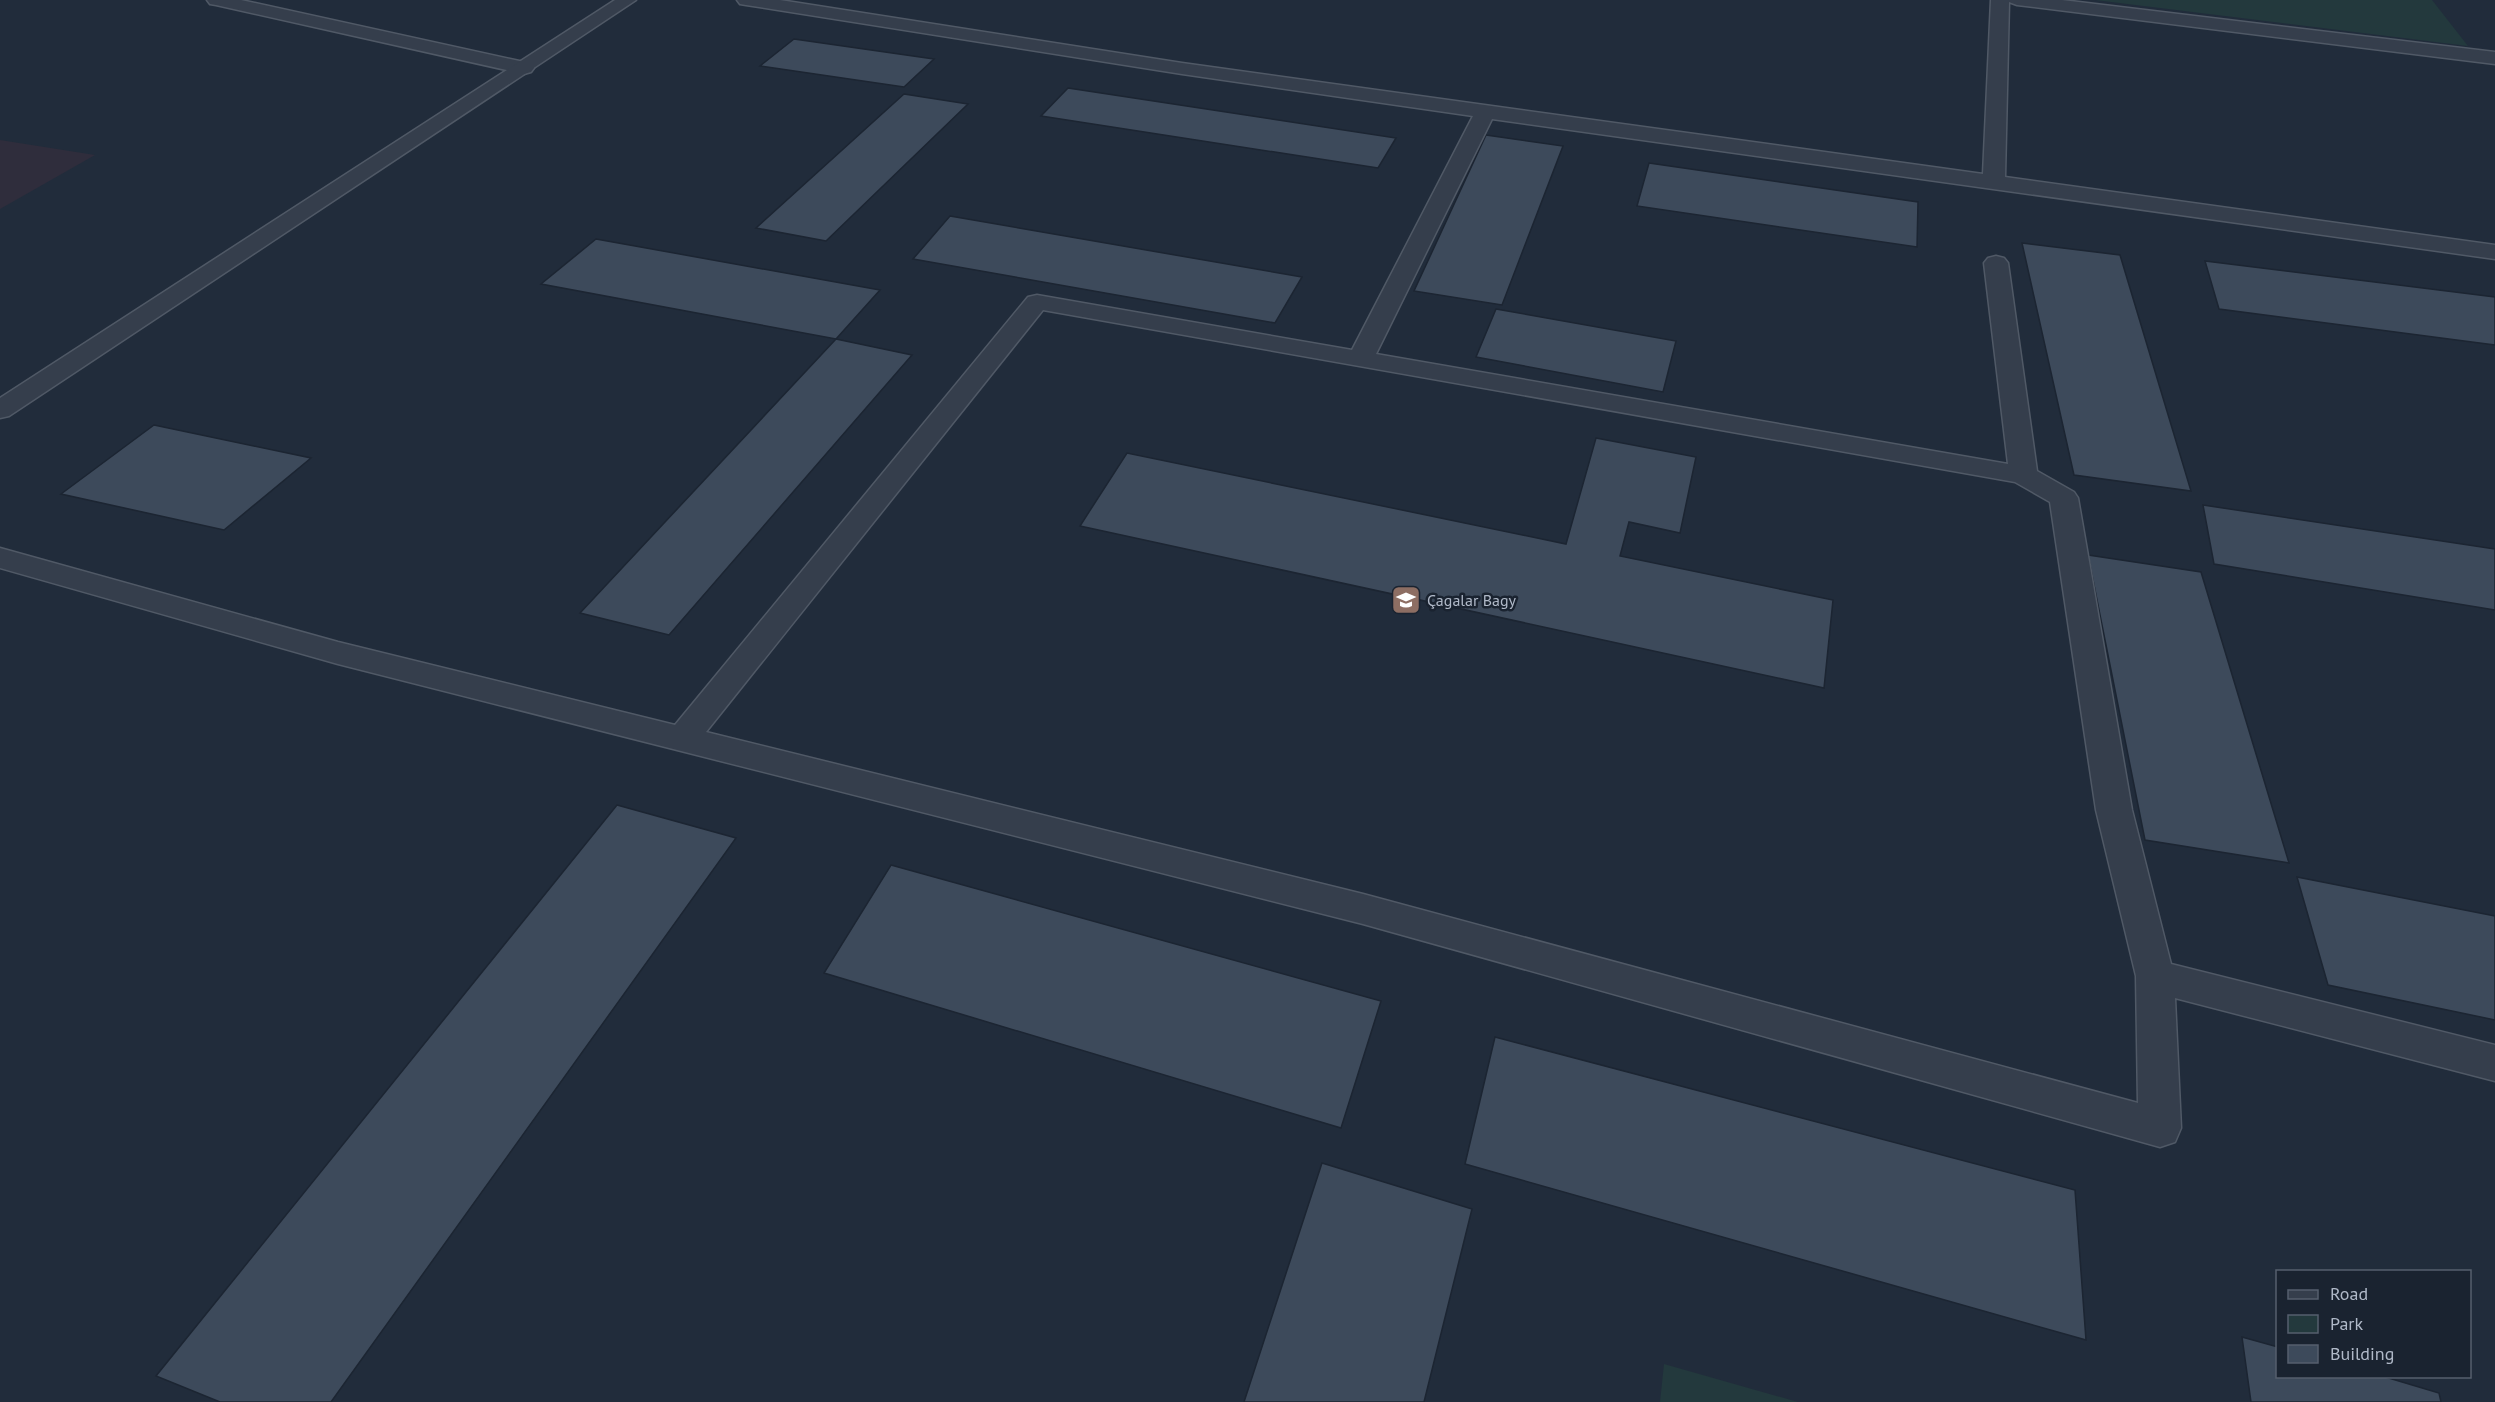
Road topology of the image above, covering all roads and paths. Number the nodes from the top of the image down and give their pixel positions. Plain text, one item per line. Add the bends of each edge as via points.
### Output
1 (216, 0) edge
2 (627, 0) edge
3 (746, 0) edge
4 (2000, 0) edge
5 (2017, 0) edge
6 (2495, 58) edge
7 (524, 68) junction
8 (1485, 113) junction
9 (1994, 182) junction
10 (2495, 252) edge
11 (1996, 263) dead end
12 (1361, 358) junction
13 (0, 410) edge
14 (2023, 475) junction
15 (0, 558) edge
16 (682, 739) junction
17 (2155, 976) junction
18 (2495, 1063) edge

1 - 7 street
2 - 7 street
3 - 8 street
4 - 9 street
5 - 6 street
7 - 13 street
8 - 9 street
8 - 12 street
9 - 10 street
11 - 14 street
12 - 14 street
12 - 16 street via 1037,302
14 - 17 street via 2064,498 2114,810
15 - 16 street via 338,652
16 - 17 street via 1363,909 2160,1128
17 - 18 street

